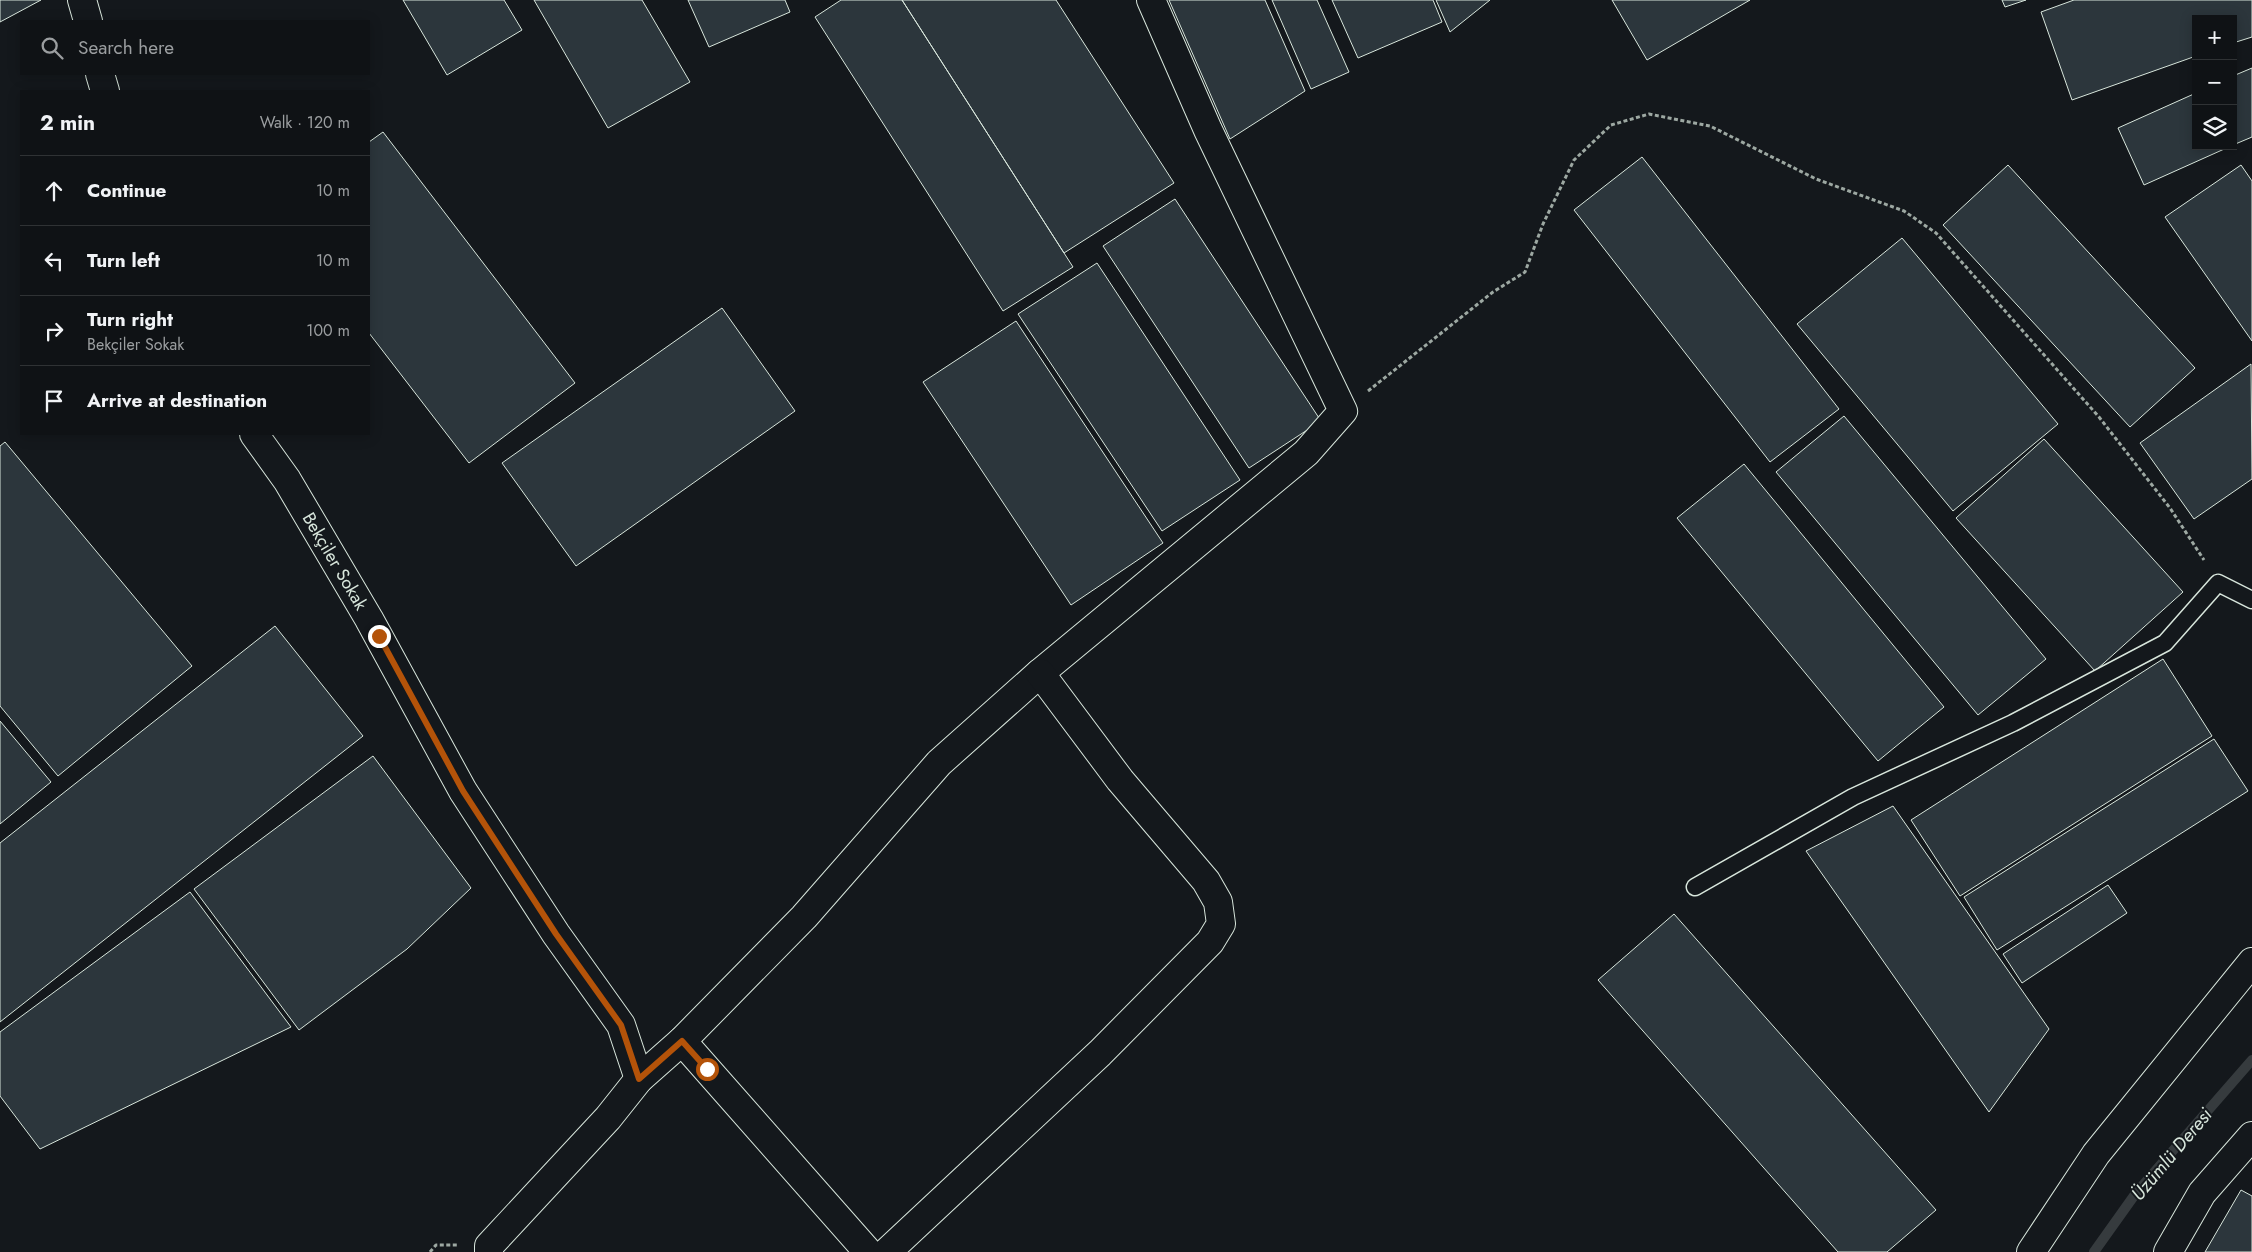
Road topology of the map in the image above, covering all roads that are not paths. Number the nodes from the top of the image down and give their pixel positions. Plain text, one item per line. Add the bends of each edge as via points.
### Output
1 (82, 0) edge
2 (1151, 0) edge
3 (88, 20) edge
4 (100, 75) edge
5 (104, 90) edge
6 (255, 435) edge
7 (2252, 600) edge
8 (1040, 673) junction
9 (1695, 887) dead end
10 (2252, 962) edge
11 (682, 1041) junction
12 (639, 1079) junction
13 (2252, 1136) edge
14 (489, 1252) edge
15 (868, 1252) edge
16 (887, 1252) edge
17 (2031, 1252) edge
18 (2168, 1252) edge

1 - 3 street
2 - 8 street via 1208,130 1343,411 1306,453
4 - 5 street
6 - 12 street, Bekçiler Sokak via 287,480 369,619 463,791 556,934 621,1025
7 - 9 lane via 2218,583 2165,643 2013,723 1853,796
8 - 11 street via 939,763 804,917
8 - 16 street via 1120,780 1206,881 1218,902 1221,924 1210,942 1100,1053
10 - 17 street via 2096,1154
11 - 12 street
11 - 15 street
12 - 14 street via 608,1118 489,1246
13 - 18 street via 2202,1193

